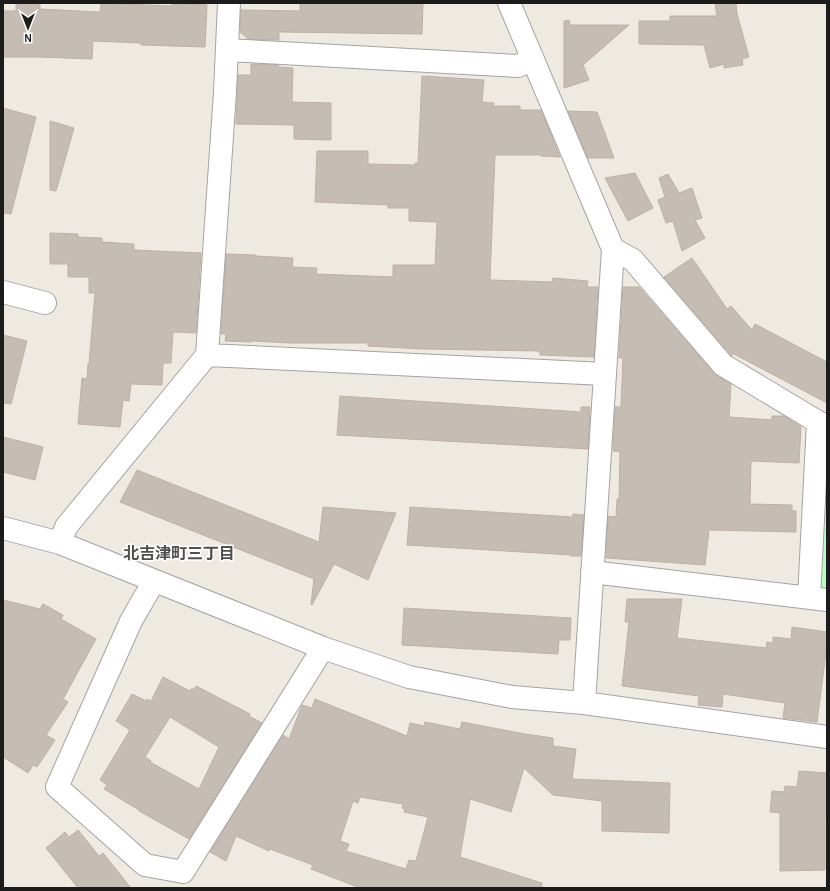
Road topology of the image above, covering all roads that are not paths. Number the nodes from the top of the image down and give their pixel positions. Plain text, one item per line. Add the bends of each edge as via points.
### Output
1 (229, 3) edge
2 (509, 3) edge
3 (227, 50) junction
4 (533, 59) junction
5 (613, 249) junction
6 (3, 292) edge
7 (45, 303) dead end
8 (207, 355) junction
9 (606, 374) junction
10 (822, 424) edge
11 (3, 528) edge
12 (60, 543) junction
13 (592, 572) junction
14 (154, 580) junction
15 (818, 599) edge
16 (323, 648) junction
17 (584, 703) junction
18 (827, 737) edge

1 - 3 street
2 - 4 street
3 - 4 street via 518,66
3 - 8 street
4 - 5 street
5 - 9 street
5 - 10 street via 633,260 724,365
6 - 7 street
8 - 9 street
8 - 12 street via 66,527
9 - 13 street
10 - 15 street
11 - 12 street
12 - 14 street
13 - 15 street
13 - 17 street
14 - 16 street
14 - 16 street via 131,621 57,787 145,865 183,872
16 - 17 street via 408,677 512,697
17 - 18 street

